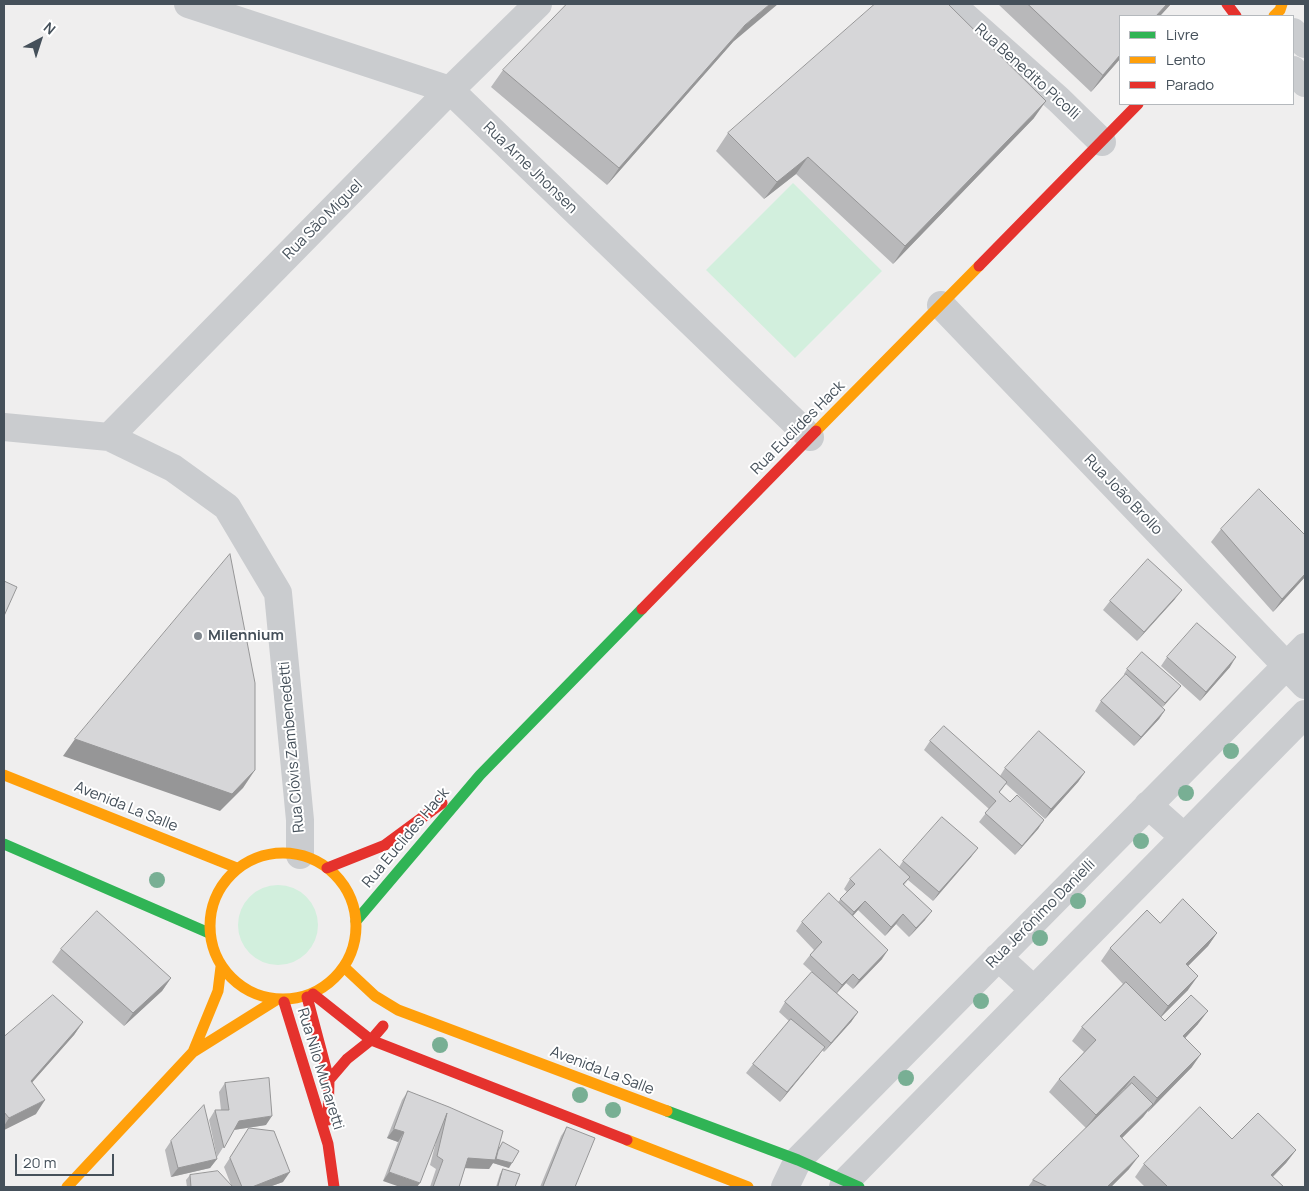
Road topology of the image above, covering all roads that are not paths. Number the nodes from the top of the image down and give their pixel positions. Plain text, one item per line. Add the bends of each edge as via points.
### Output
1 (188, 4) edge
2 (538, 4) edge
3 (951, 4) edge
4 (1294, 32) edge
5 (1305, 44) edge
6 (1294, 71) edge
7 (1305, 82) edge
8 (450, 90) junction
9 (1137, 105) edge
10 (1102, 142) junction
11 (941, 305) junction
12 (4, 427) edge
13 (109, 437) junction
14 (810, 437) junction
15 (1305, 646) edge
16 (1286, 666) junction
17 (1305, 685) edge
18 (1305, 714) edge
19 (4, 774) edge
20 (480, 775) junction
21 (1148, 805) junction
22 (1184, 837) junction
23 (4, 844) edge
24 (300, 855) junction
25 (237, 868) junction
26 (327, 868) junction
27 (356, 921) junction
28 (209, 932) junction
29 (998, 957) junction
30 (221, 967) junction
31 (344, 967) junction
32 (1034, 990) junction
33 (310, 995) junction
34 (280, 1001) junction
35 (398, 1010) junction
36 (371, 1040) junction
37 (193, 1052) junction
38 (329, 1080) junction
39 (328, 1144) junction
40 (798, 1160) junction
41 (849, 1186) edge
42 (67, 1187) edge
43 (334, 1187) edge
44 (748, 1187) edge
45 (785, 1187) edge

1 - 8 street, Rua Arne Jhonsen
2 - 8 street, Rua São Miguel
3 - 10 street, Rua Benedito Picolli
4 - 5 street
6 - 7 street
8 - 13 street, Rua São Miguel
8 - 14 street, Rua Arne Jhonsen
9 - 10 main road, Rua Euclides Hack
10 - 11 main road, Rua Euclides Hack
11 - 14 main road, Rua Euclides Hack
11 - 16 street, Rua João Brollo
12 - 13 street, Rua Clóvis Zambenedetti
13 - 24 street, Rua Clóvis Zambenedetti via 173,468 226,508 278,593 300,820
14 - 20 main road, Rua Euclides Hack
15 - 16 street, Rua Jerônimo Danielli
16 - 17 street, Rua João Brollo
16 - 21 street, Rua Jerônimo Danielli
18 - 22 street
19 - 25 main road, Avenida La Salle
20 - 26 main road, Rua Euclides Hack via 385,845
20 - 27 main road, Rua Euclides Hack
21 - 22 street
21 - 29 street, Rua Jerônimo Danielli
22 - 32 street
23 - 28 main road
24 - 25 main road via 264,855
24 - 26 main road
25 - 28 main road via 214,896
26 - 27 main road via 348,891
27 - 31 main road via 354,945
28 - 30 main road
29 - 32 street
29 - 40 street, Rua Jerônimo Danielli
30 - 34 main road via 249,991
30 - 37 main road via 218,992
31 - 33 main road
31 - 35 main road, Avenida La Salle via 375,996
32 - 41 street
33 - 34 main road
33 - 36 main road
33 - 38 main road, Rua Nilo Munaretti
34 - 37 main road
34 - 39 main road, Rua Nilo Munaretti
35 - 36 main road
35 - 40 main road, Avenida La Salle
36 - 38 main road via 347,1059
36 - 44 main road
37 - 42 main road
38 - 39 main road, Rua Nilo Munaretti
39 - 43 main road, Rua Nilo Munaretti
40 - 41 main road, Avenida La Salle
40 - 45 street, Rua Jerônimo Danielli

